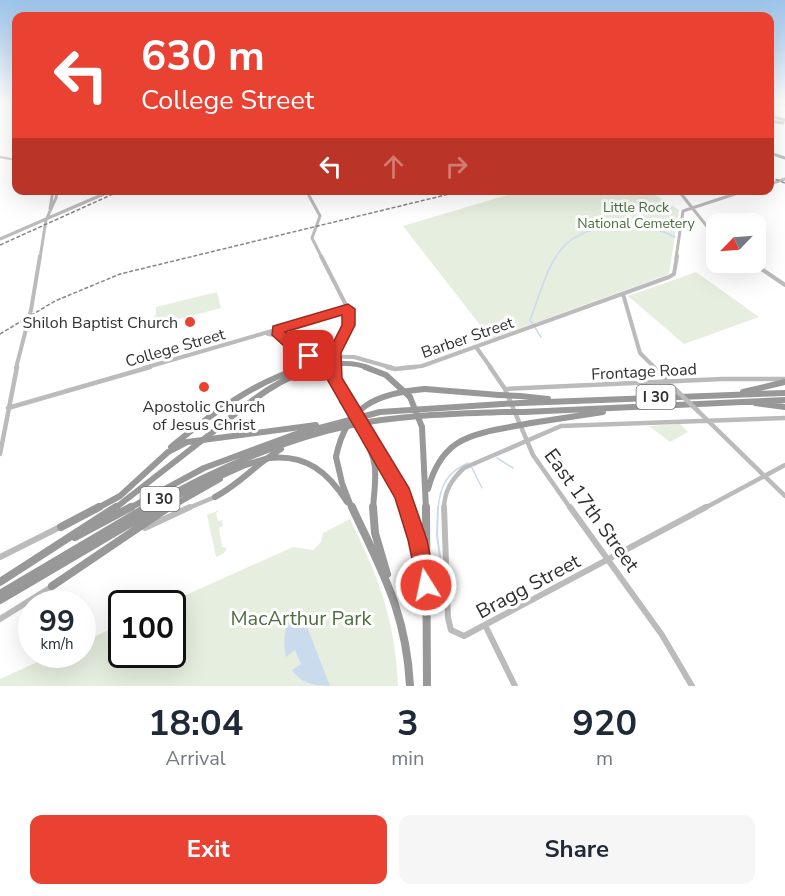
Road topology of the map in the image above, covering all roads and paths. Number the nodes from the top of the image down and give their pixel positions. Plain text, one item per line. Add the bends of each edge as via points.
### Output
1 (54, 195) edge
2 (101, 195) edge
3 (309, 195) edge
4 (682, 195) edge
5 (731, 195) edge
6 (691, 207) junction
7 (62, 213) junction
8 (48, 218) junction
9 (706, 225) edge
10 (32, 226) junction
11 (45, 231) junction
12 (0, 239) edge
13 (766, 272) edge
14 (785, 285) edge
15 (623, 294) junction
16 (348, 309) junction
17 (339, 312) junction
18 (350, 317) junction
19 (283, 328) junction
20 (278, 332) junction
21 (286, 338) junction
22 (476, 347) junction
23 (311, 367) junction
24 (785, 381) edge
25 (668, 382) junction
26 (505, 389) junction
27 (785, 393) edge
28 (733, 395) junction
29 (521, 400) junction
30 (785, 400) edge
31 (739, 402) junction
32 (635, 407) junction
33 (785, 407) edge
34 (8, 408) junction
35 (785, 418) edge
36 (708, 421) junction
37 (334, 426) junction
38 (214, 431) joint
39 (366, 436) junction
40 (525, 441) junction
41 (200, 442) joint
42 (0, 454) edge
43 (245, 465) junction
44 (785, 465) edge
45 (765, 476) junction
46 (142, 477) junction
47 (785, 496) edge
48 (215, 497) joint
49 (426, 499) junction
50 (359, 520) junction
51 (61, 527) joint
52 (75, 537) junction
53 (0, 557) edge
54 (609, 560) junction
55 (0, 582) edge
56 (426, 585) junction
57 (52, 586) junction
58 (0, 594) edge
59 (393, 594) junction
60 (0, 600) edge
61 (0, 619) edge
62 (485, 625) junction
63 (410, 686) edge
64 (427, 686) edge
65 (515, 686) edge
66 (692, 686) edge

1 - 8 main road
2 - 7 main road
3 - 16 main road via 320,216 312,238
4 - 6 main road
5 - 6 main road
6 - 9 main road
6 - 15 main road, Barber Street via 684,209 681,216 673,275
7 - 8 main road
7 - 11 main road via 50,220
8 - 10 main road
8 - 11 main road
10 - 11 main road via 42,224
10 - 12 main road
11 - 34 main road
13 - 14 main road
15 - 22 main road, Barber Street
15 - 25 main road via 637,348
16 - 17 main road, College Street
16 - 18 highway
17 - 18 highway
17 - 19 main road, College Street
18 - 39 highway, bridge via 337,345 334,375
19 - 20 main road, College Street
19 - 21 main road
20 - 21 main road, Barber Street
20 - 34 main road, College Street
21 - 22 main road, Barber Street via 309,356 354,357 399,369 422,366
22 - 26 main road, East 17th Street
23 - 38 highway via 277,383
23 - 46 highway via 279,374 252,390 175,444
23 - 49 highway, bridge via 361,365 391,379 410,397 422,427
24 - 25 main road, Frontage Road
24 - 28 highway
25 - 26 main road, Frontage Road
25 - 36 main road, bridge
26 - 40 main road, East 17th Street
27 - 28 highway, I 30
28 - 29 highway, I 30
29 - 37 highway, I 30, bridge via 380,412
29 - 50 highway, bridge via 425,389 395,392 359,409 345,424 336,457 340,478
30 - 31 highway, I 30
31 - 32 highway, I 30
31 - 33 highway
32 - 37 highway, I 30, bridge via 433,415
32 - 49 highway, bridge via 464,437 445,452 431,474
34 - 42 main road
35 - 36 main road
36 - 40 main road via 561,426
36 - 45 main road
37 - 46 highway via 193,440 175,447
37 - 48 highway via 272,453 234,487
37 - 52 highway, I 30 via 223,459
37 - 58 highway, I 30 via 261,452 171,493
38 - 41 highway, bridge
39 - 56 highway via 394,477 409,509
39 - 59 highway via 378,482 373,521
40 - 54 main road, East 17th Street
40 - 62 main road, Bragg Street via 464,468 447,489 444,507 449,626 455,634 464,636
41 - 52 highway via 130,499
43 - 50 highway, bridge via 291,456 313,464 335,484
43 - 57 highway via 164,510
43 - 60 highway via 179,495
44 - 45 main road, Bragg Street
45 - 47 main road
45 - 54 main road, Bragg Street
46 - 51 highway via 111,502
48 - 57 main road via 158,520
49 - 56 highway
50 - 59 highway
51 - 53 main road
52 - 55 highway, I 30
54 - 62 main road, Bragg Street
54 - 66 main road, East 17th Street via 662,635
56 - 64 highway
57 - 61 main road
59 - 63 highway via 405,640
62 - 65 main road

